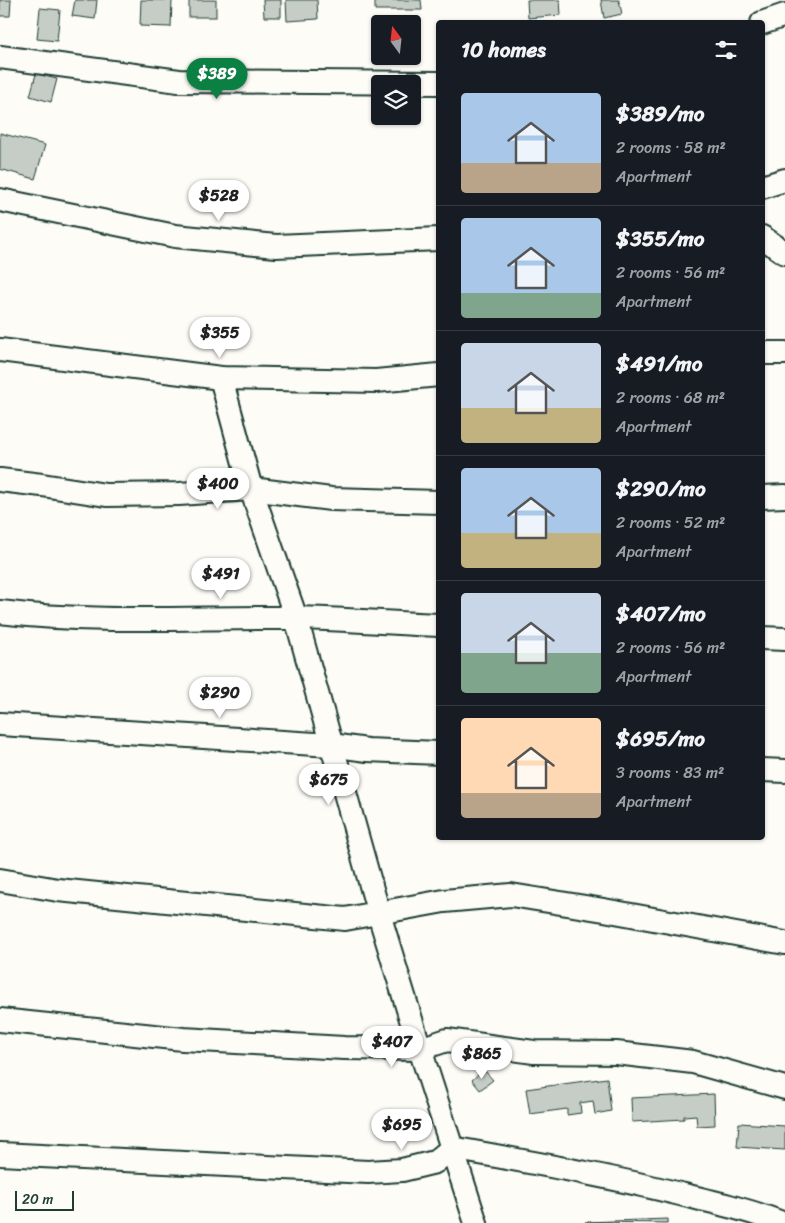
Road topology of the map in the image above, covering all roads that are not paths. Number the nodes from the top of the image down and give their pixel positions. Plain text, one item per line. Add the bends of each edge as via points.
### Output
1 (785, 16) edge
2 (765, 22) edge
3 (0, 57) edge
4 (436, 83) edge
5 (785, 180) edge
6 (765, 186) edge
7 (0, 200) edge
8 (436, 239) edge
9 (765, 239) edge
10 (785, 253) edge
11 (0, 350) edge
12 (785, 352) edge
13 (765, 353) edge
14 (436, 375) edge
15 (221, 378) junction
16 (0, 480) edge
17 (251, 489) junction
18 (785, 496) edge
19 (765, 497) edge
20 (436, 502) edge
21 (0, 612) edge
22 (296, 618) junction
23 (436, 625) edge
24 (765, 638) edge
25 (785, 639) edge
26 (0, 724) edge
27 (331, 745) junction
28 (436, 753) edge
29 (765, 770) edge
30 (785, 771) edge
31 (0, 880) edge
32 (380, 914) junction
33 (785, 943) edge
34 (0, 1020) edge
35 (420, 1049) junction
36 (785, 1088) edge
37 (452, 1148) junction
38 (0, 1154) edge
39 (476, 1223) edge
40 (782, 1223) edge

1 - 2 street
3 - 4 street via 179,81
5 - 6 street
7 - 8 street via 175,236 276,246
9 - 10 street
11 - 15 street
12 - 13 street
14 - 15 street via 376,381
15 - 17 street
16 - 17 street via 106,495
17 - 20 street via 331,499
17 - 22 street
18 - 19 street
21 - 22 street via 139,620
22 - 23 street
22 - 27 street
24 - 25 street
26 - 27 street
27 - 28 street
27 - 32 street
29 - 30 street
31 - 32 street via 58,890 345,919
32 - 33 street via 444,901 511,895
32 - 35 street
34 - 35 street via 183,1038 344,1048
35 - 36 street via 447,1040 534,1052 616,1053 693,1062
35 - 37 street
37 - 38 street via 435,1162 402,1170 368,1172
37 - 39 street
37 - 40 street via 662,1189

